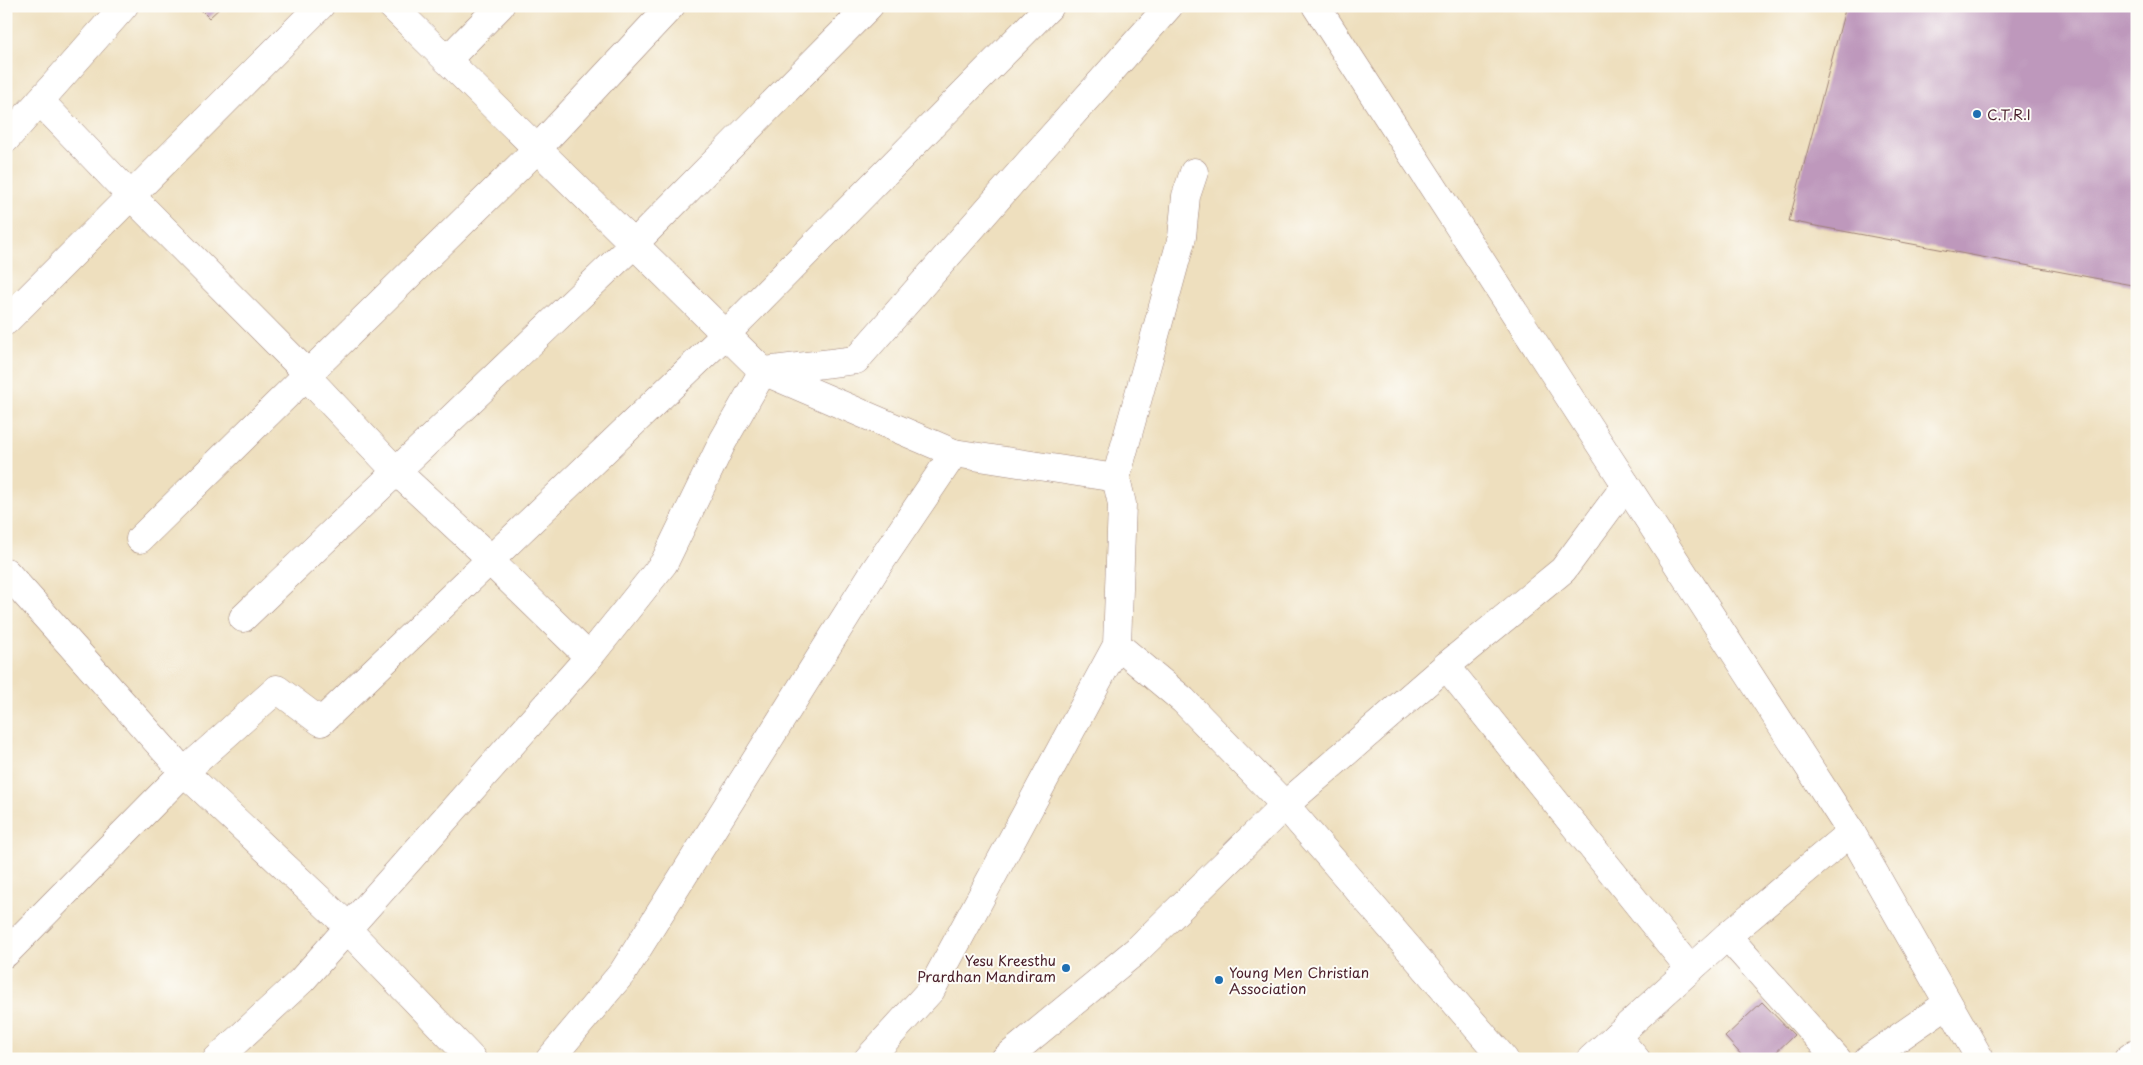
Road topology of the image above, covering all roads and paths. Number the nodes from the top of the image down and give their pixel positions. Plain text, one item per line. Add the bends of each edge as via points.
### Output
1 (124, 6) edge
2 (320, 6) edge
3 (392, 6) edge
4 (500, 6) edge
5 (671, 6) edge
6 (869, 6) edge
7 (1050, 6) edge
8 (1169, 6) edge
9 (1316, 6) edge
10 (447, 60) junction
11 (40, 101) junction
12 (6, 139) edge
13 (537, 149) junction
14 (1194, 172) dead end
15 (131, 196) junction
16 (634, 244) junction
17 (6, 321) edge
18 (726, 334) junction
19 (763, 371) junction
20 (306, 376) junction
21 (954, 453) junction
22 (396, 471) junction
23 (1116, 478) junction
24 (1626, 485) junction
25 (140, 539) dead end
26 (489, 560) junction
27 (6, 572) edge
28 (243, 618) dead end
29 (1117, 646) junction
30 (589, 657) junction
31 (1446, 666) junction
32 (184, 772) junction
33 (1285, 805) junction
34 (1851, 832) junction
35 (348, 929) junction
36 (1727, 936) junction
37 (6, 953) edge
38 (1690, 969) junction
39 (1947, 1004) junction
40 (1616, 1036) junction
41 (2137, 1052) edge
42 (217, 1059) edge
43 (472, 1059) edge
44 (550, 1059) edge
45 (868, 1059) edge
46 (1005, 1059) edge
47 (1504, 1059) edge
48 (1591, 1059) edge
49 (1636, 1059) edge
50 (1837, 1059) edge
51 (1868, 1059) edge
52 (1980, 1059) edge
53 (2128, 1059) edge

1 - 11 street
2 - 15 street
3 - 10 street
4 - 10 street
5 - 13 street
6 - 16 street
7 - 18 street
8 - 19 street via 856,360
9 - 24 street
10 - 13 street
11 - 12 street
11 - 15 street
13 - 16 street
13 - 20 street
14 - 23 street via 1186,196 1182,237
15 - 17 street
15 - 20 street via 307,373
16 - 18 street
16 - 22 street
18 - 19 street
18 - 26 street
19 - 21 street
19 - 30 street via 723,441 664,563
20 - 22 street
20 - 25 street
21 - 23 street
21 - 44 street via 875,570 623,972
22 - 26 street
22 - 28 street
23 - 29 street via 1122,504
24 - 31 street via 1563,570
24 - 34 street
26 - 30 street
26 - 32 street via 321,722 277,690
27 - 32 street
29 - 33 street via 1183,700
29 - 45 street via 931,990
30 - 35 street
31 - 33 street
31 - 38 street
32 - 35 street
32 - 37 street
33 - 46 street via 1137,950
33 - 47 street
34 - 36 street
34 - 39 street
35 - 42 street via 302,980
35 - 43 street
36 - 38 street
36 - 50 street
38 - 40 street
39 - 51 street
39 - 52 street
40 - 48 street
40 - 49 street
41 - 53 street

